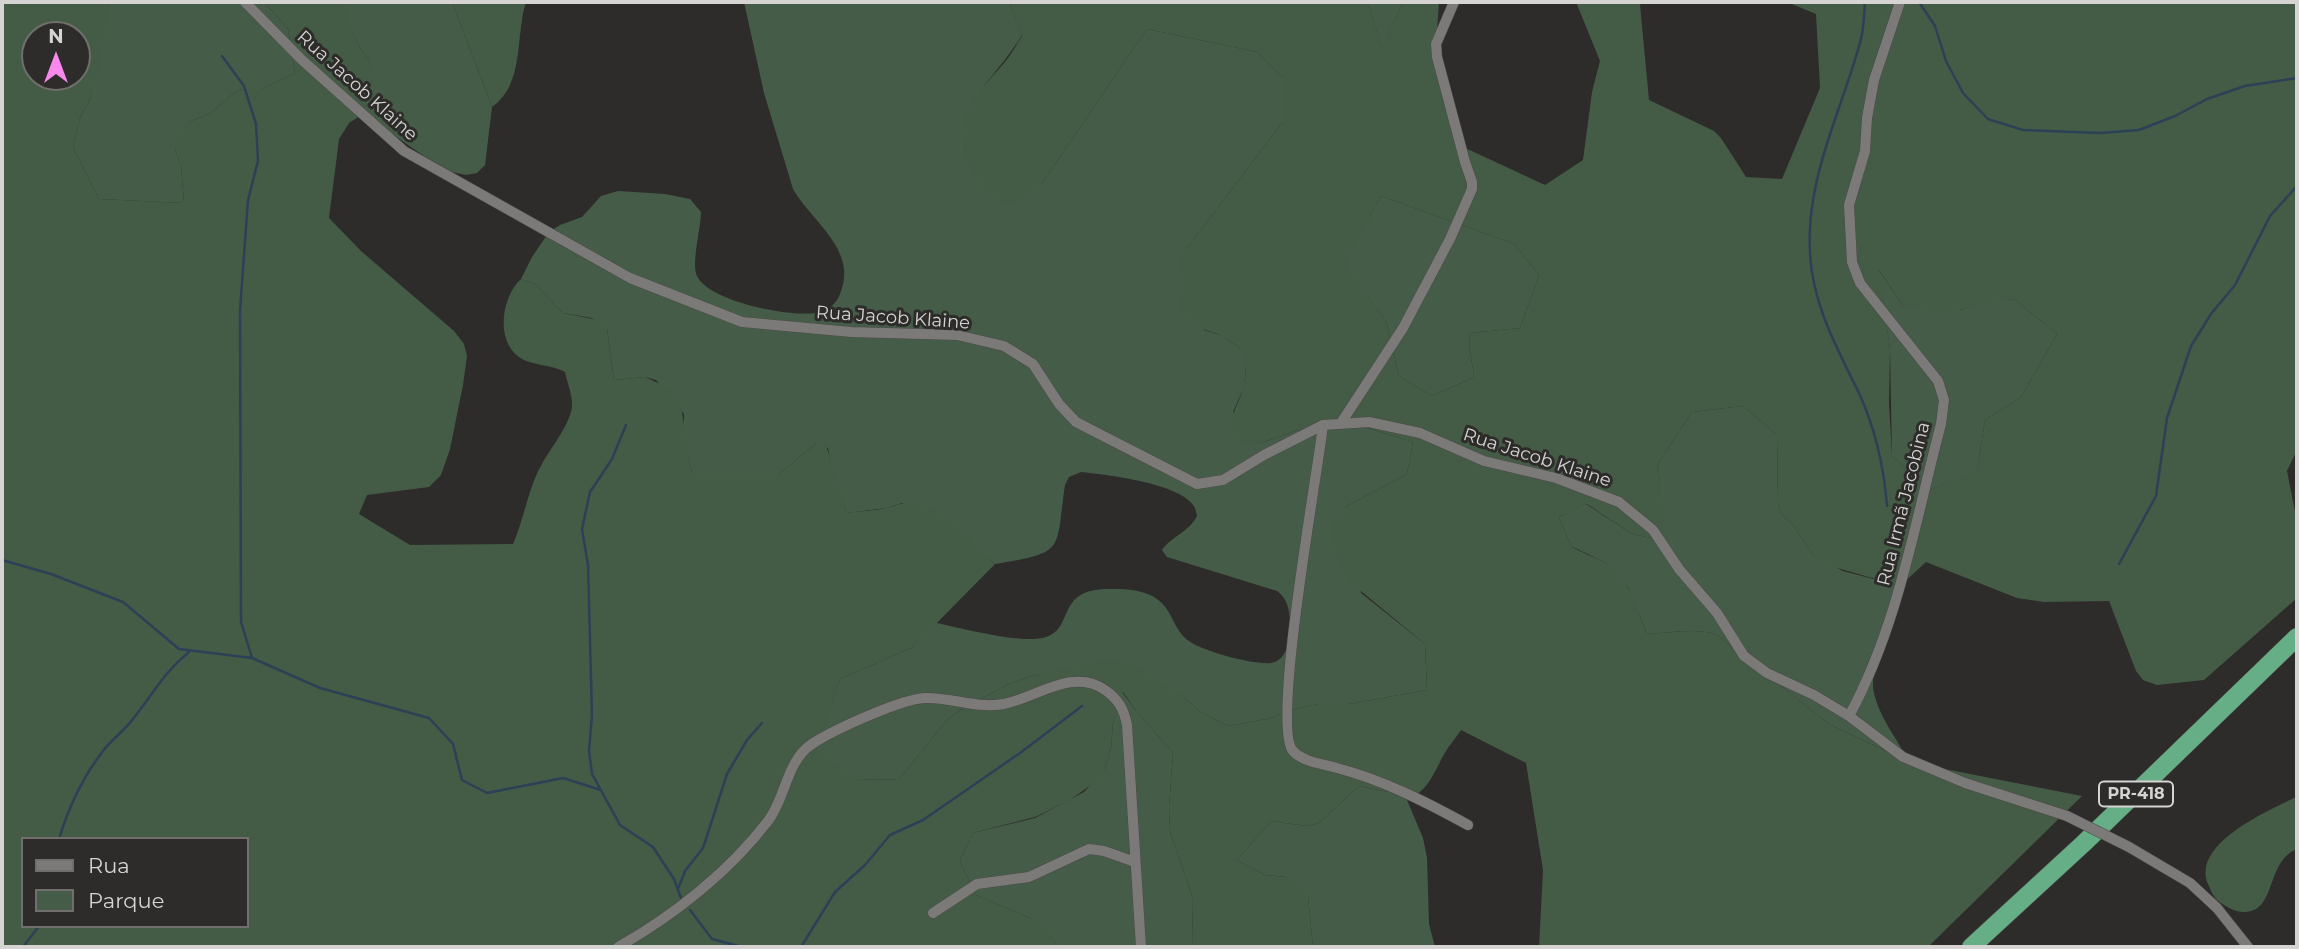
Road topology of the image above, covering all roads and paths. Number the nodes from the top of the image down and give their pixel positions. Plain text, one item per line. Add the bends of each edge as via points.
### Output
1 (244, 2) edge
2 (1454, 2) edge
3 (1900, 2) edge
4 (1341, 423) junction
5 (1323, 425) junction
6 (2297, 637) edge
7 (1849, 716) junction
8 (1468, 825) dead end
9 (1135, 862) junction
10 (933, 913) dead end
11 (618, 947) edge
12 (1141, 947) edge
13 (1972, 947) edge
14 (2248, 947) edge

1 - 5 street, Rua Jacob Klaine via 404,151 630,278 742,322 957,335 1004,346 1033,364 1076,422 1197,484 1223,480
2 - 4 street via 1436,44 1437,57 1472,189 1403,328
3 - 7 street, Rua Irmã Jacobina via 1874,80 1865,151 1849,205 1853,262 1860,283 1938,381 1944,400 1896,602
4 - 5 street, Rua Jacob Klaine
4 - 7 street, Rua Jacob Klaine via 1369,422 1420,433 1485,461 1556,478 1619,502 1653,530 1744,656
5 - 8 street via 1286,692 1287,737 1292,750 1307,759 1418,798
6 - 13 highway, PR-418
7 - 14 street, bridge via 1903,757 2067,816 2129,847 2190,883
9 - 10 street via 1089,849 1029,877 977,884
9 - 11 street via 1127,725 1125,712 1111,694 1078,682 1004,704 914,699 804,750 763,828 689,900
9 - 12 street

